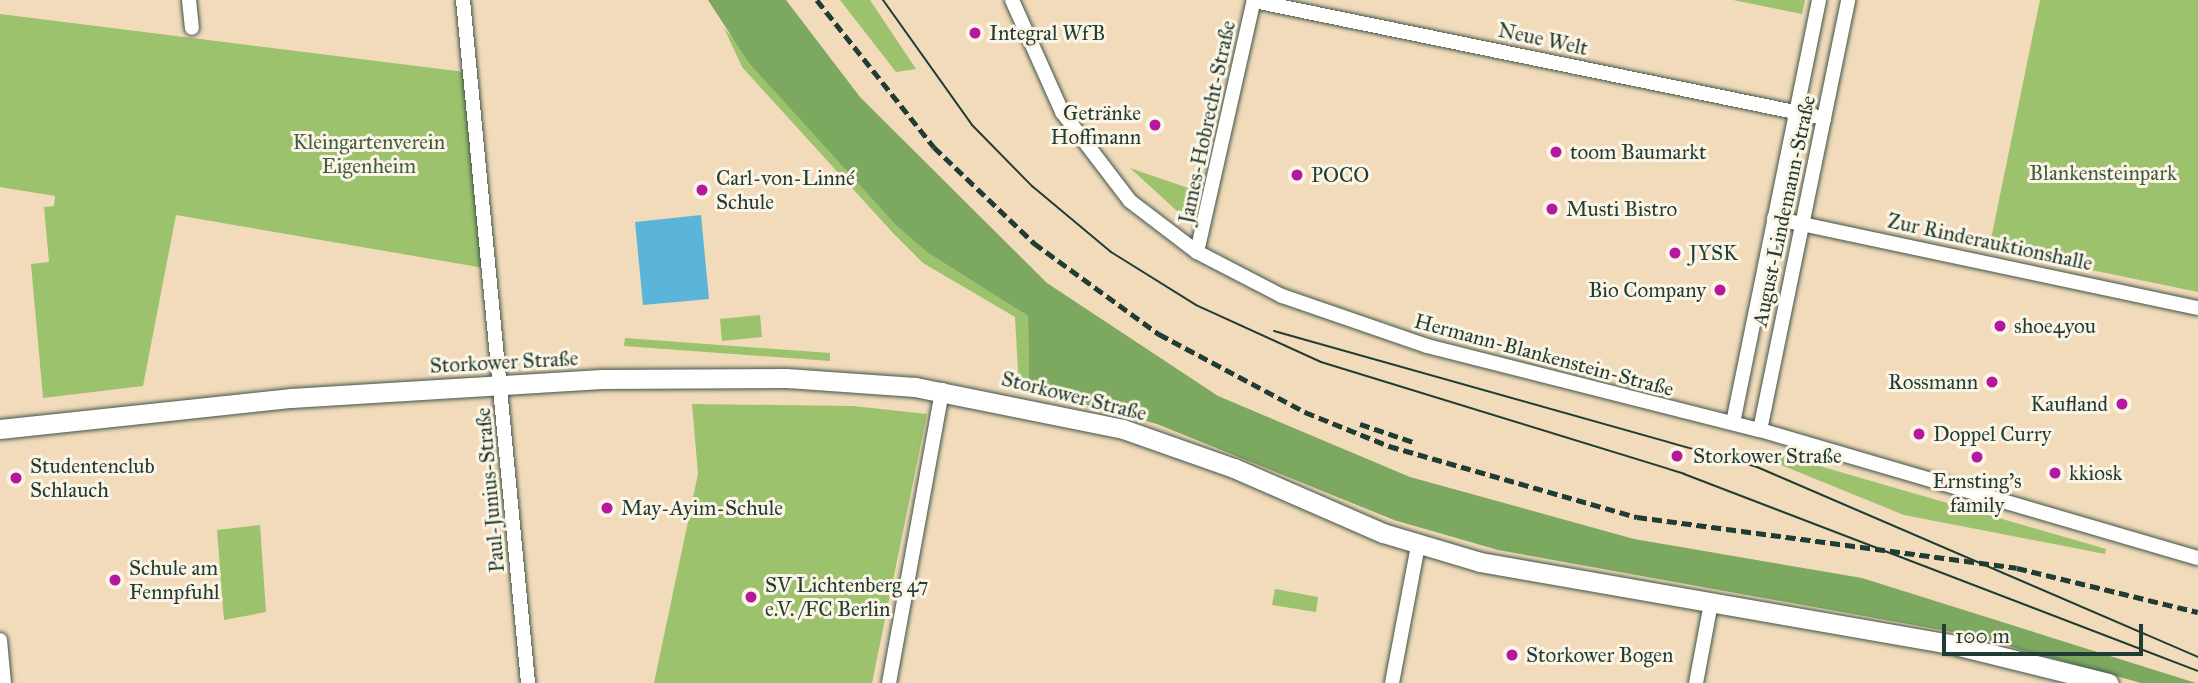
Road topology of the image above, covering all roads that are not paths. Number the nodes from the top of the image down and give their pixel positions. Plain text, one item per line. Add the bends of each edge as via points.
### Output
1 (189, 0) edge
2 (463, 0) edge
3 (1012, 0) edge
4 (1254, 0) edge
5 (1819, 0) edge
6 (1847, 0) edge
7 (192, 28) dead end
8 (1796, 112) junction
9 (1825, 118) junction
10 (1774, 218) junction
11 (1803, 224) junction
12 (1197, 252) junction
13 (2198, 308) edge
14 (501, 386) junction
15 (942, 390) junction
16 (1733, 423) junction
17 (0, 429) edge
18 (1760, 430) junction
19 (1418, 545) junction
20 (2198, 558) edge
21 (1711, 603) junction
22 (0, 640) edge
23 (4, 683) edge
24 (528, 683) edge
25 (889, 683) edge
26 (1392, 683) edge
27 (1696, 683) edge
28 (2106, 683) edge

1 - 7 street
2 - 14 street, Paul-Junius-Straße
3 - 12 street, Hermann-Blankenstein-Straße via 1038,67 1095,161 1130,201
4 - 8 street, Neue Welt
4 - 12 street, James-Hobrecht-Straße
5 - 8 street, August-Lindemann-Straße
6 - 9 street, August-Lindemann-Straße
8 - 9 street, Neue Welt
8 - 10 street, August-Lindemann-Straße
9 - 11 street, August-Lindemann-Straße
10 - 11 street, Zur Rinderauktionshalle
10 - 16 street, August-Lindemann-Straße
11 - 13 street, Zur Rinderauktionshalle
11 - 18 street, August-Lindemann-Straße
12 - 16 street, Hermann-Blankenstein-Straße via 1282,296 1374,331
14 - 15 main road, Storkower Straße via 786,378
14 - 17 main road, Storkower Straße via 291,398
14 - 24 street, Paul-Junius-Straße
15 - 19 main road, Storkower Straße via 1042,408 1169,444
15 - 25 street
16 - 18 street, Hermann-Blankenstein-Straße
18 - 20 street, Hermann-Blankenstein-Straße
19 - 21 main road, Storkower Straße
19 - 26 street
21 - 27 street
21 - 28 main road, Storkower Straße via 1959,646
22 - 23 street

